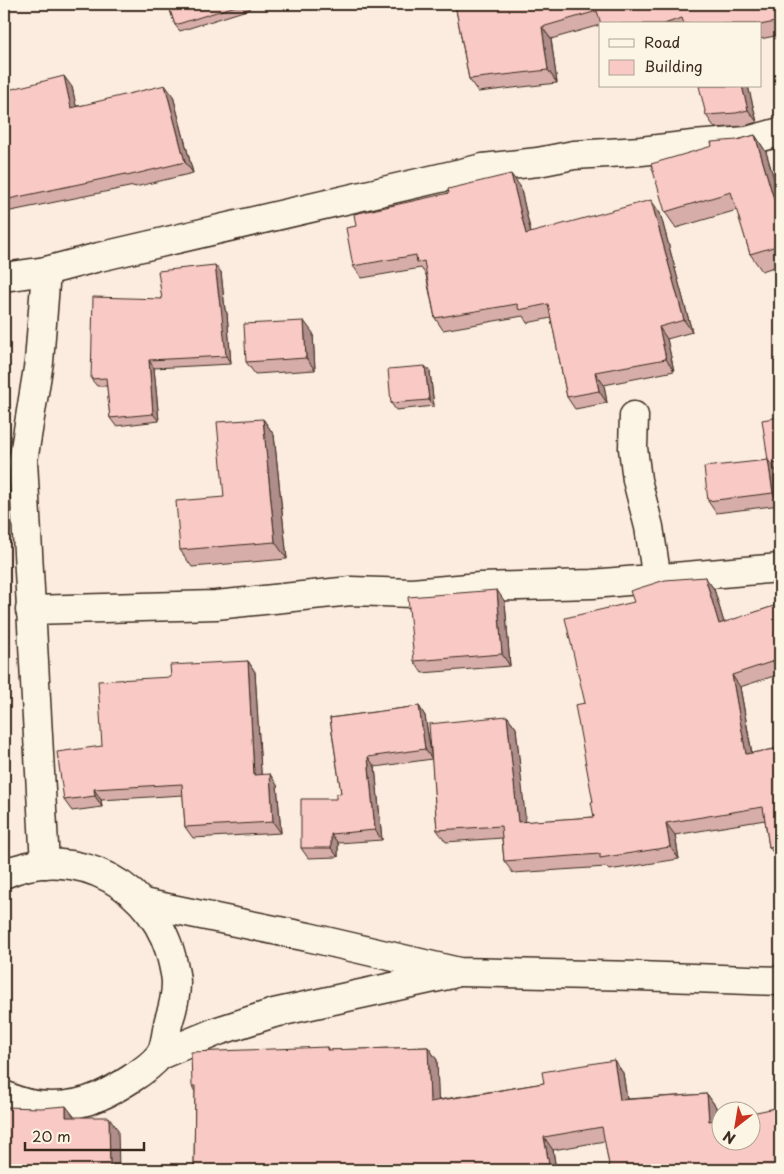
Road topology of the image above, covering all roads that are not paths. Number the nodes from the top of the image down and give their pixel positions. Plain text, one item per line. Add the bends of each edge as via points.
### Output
1 (780, 132) edge
2 (46, 271) junction
3 (4, 276) edge
4 (634, 416) dead end
5 (14, 462) edge
6 (780, 568) edge
7 (657, 580) junction
8 (30, 610) junction
9 (45, 864) junction
10 (4, 874) edge
11 (143, 903) junction
12 (458, 972) junction
13 (780, 981) edge
14 (160, 1055) junction
15 (4, 1095) edge

1 - 2 street via 747,141 574,155 483,168
2 - 3 street
2 - 5 street via 39,362
4 - 7 street via 637,480 649,526
5 - 8 street
6 - 7 street
7 - 8 street via 412,593 351,591 216,605
8 - 9 street
9 - 10 street via 18,868
9 - 11 street via 72,864 98,872 122,885
11 - 12 street
11 - 14 street via 159,925 170,950 176,982 174,1004
12 - 13 street
12 - 14 street via 274,1013
14 - 15 street via 114,1090 89,1101 62,1106 35,1105

